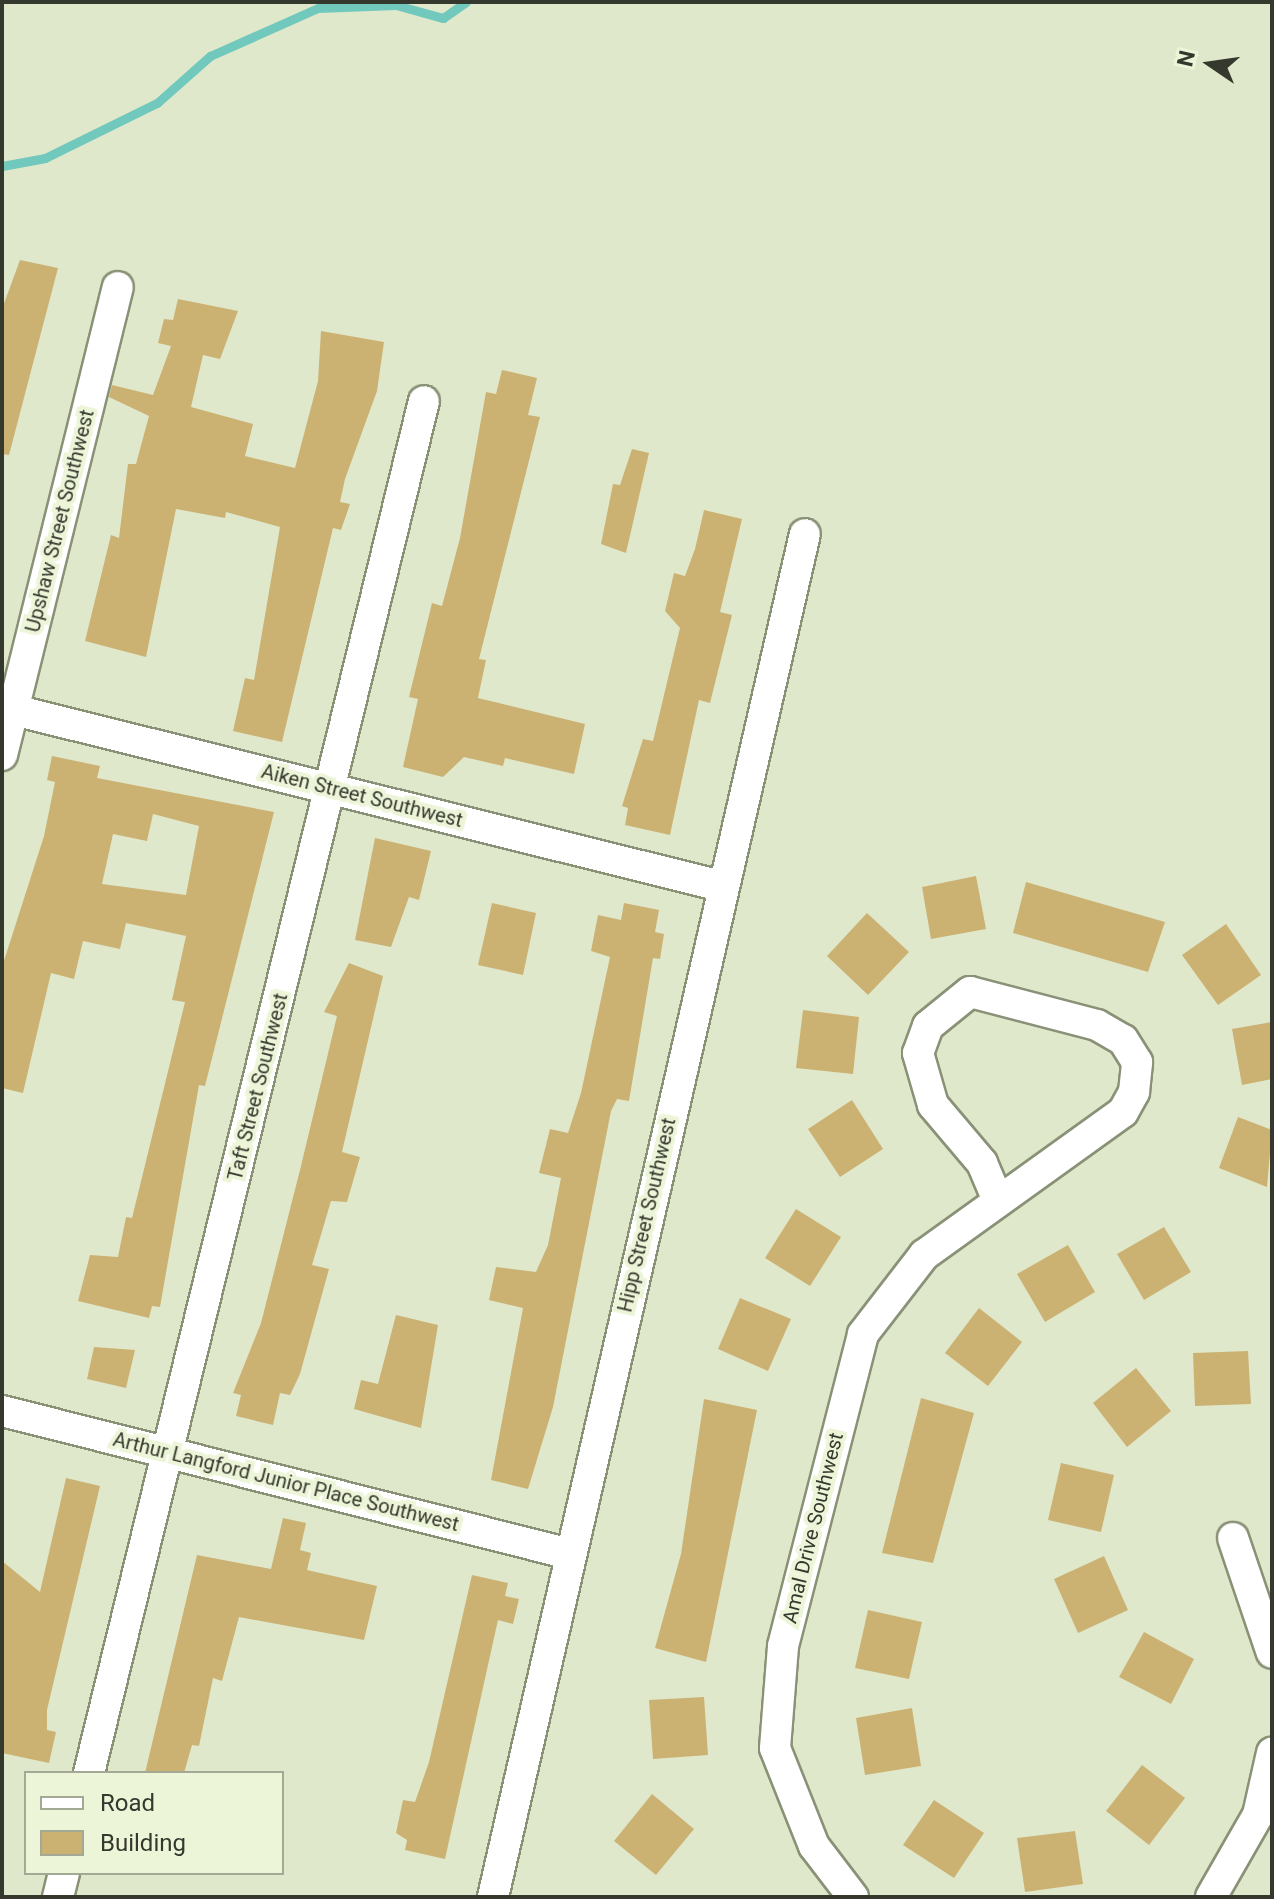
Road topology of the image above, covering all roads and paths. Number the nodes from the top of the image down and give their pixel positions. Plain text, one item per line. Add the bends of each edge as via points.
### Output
1 (118, 287) dead end
2 (424, 401) dead end
3 (805, 534) dead end
4 (8, 708) edge
5 (2, 755) edge
6 (332, 789) junction
7 (721, 886) junction
8 (997, 1198) junction
9 (2, 1411) edge
10 (167, 1452) junction
11 (1233, 1538) dead end
12 (570, 1554) junction
13 (1272, 1653) edge
14 (1272, 1753) edge
15 (89, 1771) edge
16 (64, 1875) edge
17 (855, 1896) edge
18 (58, 1897) edge
19 (493, 1897) edge
20 (1211, 1897) edge

1 - 4 street, Upshaw Street Southwest
2 - 6 street, Taft Street Southwest
3 - 7 street, Hipp Street Southwest
4 - 5 street, Upshaw Street Southwest
4 - 6 street, Aiken Street Southwest
6 - 7 street, Aiken Street Southwest
6 - 10 street, Taft Street Southwest
7 - 12 street, Hipp Street Southwest
8 - 8 street, Amal Drive Southwest via 1123,1112 1137,1062 1123,1040 1097,1025 970,992 928,1026 918,1053 933,1105 982,1163
8 - 17 street, Amal Drive Southwest via 924,1255 863,1334 783,1646 775,1748 814,1846
9 - 10 street, Arthur Langford Junior Place Southwest
10 - 12 street, Arthur Langford Junior Place Southwest
10 - 15 street, Taft Street Southwest
11 - 13 street
12 - 19 street, Hipp Street Southwest
14 - 20 street via 1258,1815
16 - 18 street

